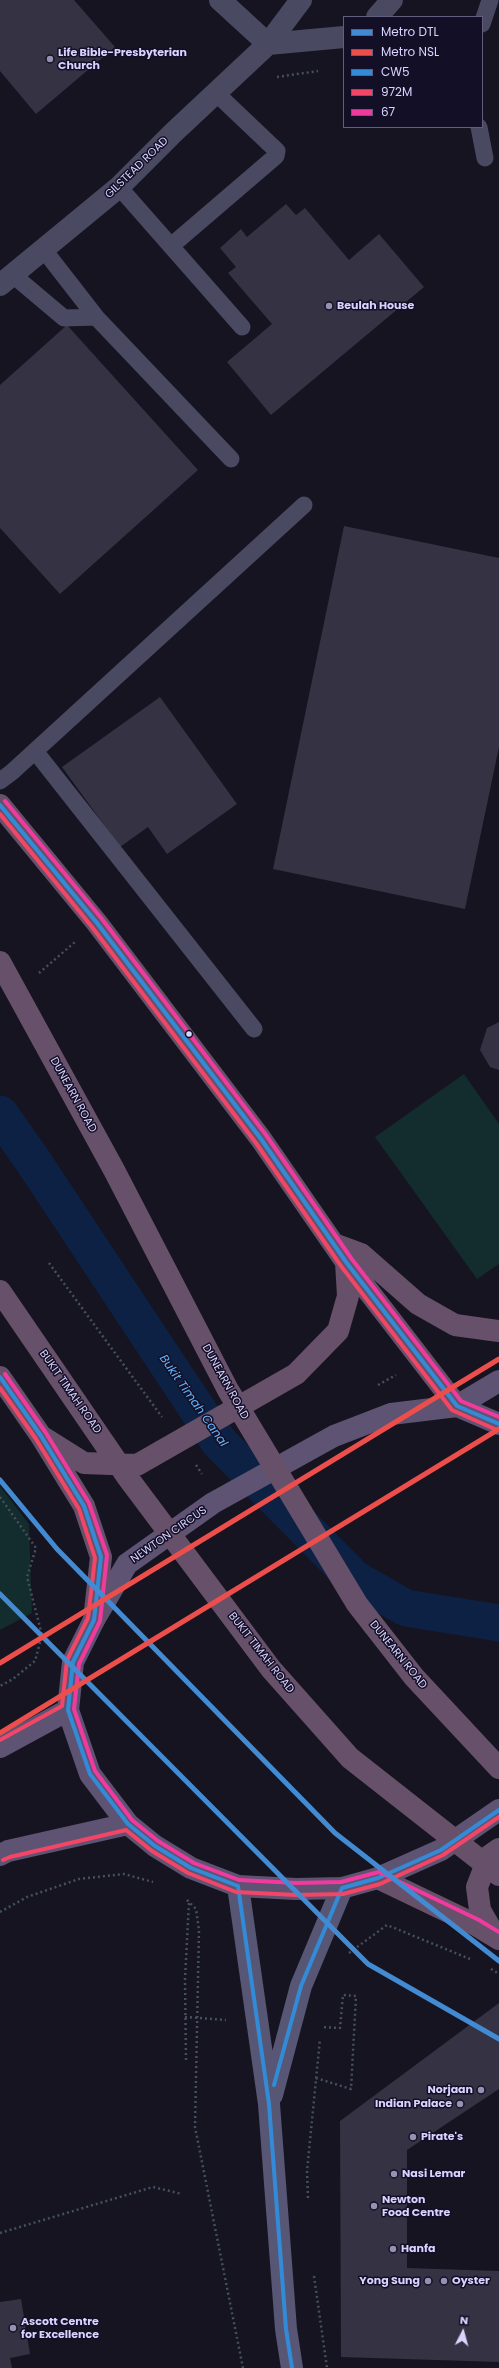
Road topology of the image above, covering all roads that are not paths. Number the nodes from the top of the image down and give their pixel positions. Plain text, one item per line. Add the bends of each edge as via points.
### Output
1 (220, 0) edge
2 (301, 0) edge
3 (392, 0) edge
4 (490, 0) edge
5 (378, 16) edge
6 (483, 21) edge
7 (343, 37) edge
8 (268, 44) junction
9 (216, 92) junction
10 (479, 128) edge
11 (485, 158) dead end
12 (119, 187) junction
13 (171, 246) junction
14 (44, 250) junction
15 (7, 280) edge
16 (96, 317) junction
17 (242, 327) dead end
18 (231, 459) dead end
19 (304, 505) dead end
20 (35, 751) junction
21 (0, 781) edge
22 (0, 805) edge
23 (0, 962) edge
24 (254, 1029) dead end
25 (334, 1244) junction
26 (346, 1262) junction
27 (0, 1292) edge
28 (499, 1331) edge
29 (0, 1377) edge
30 (499, 1381) edge
31 (457, 1406) junction
32 (499, 1424) edge
33 (41, 1436) junction
34 (94, 1620) junction
35 (68, 1710) junction
36 (0, 1747) edge
37 (499, 1768) edge
38 (499, 1810) edge
39 (128, 1824) junction
40 (499, 1849) edge
41 (0, 1855) edge
42 (499, 1875) edge
43 (378, 1878) junction
44 (238, 1886) junction
45 (342, 1888) junction
46 (497, 1938) edge
47 (269, 2104) junction
48 (292, 2368) edge

1 - 8 street
2 - 8 street, GILSTEAD ROAD
3 - 5 street
4 - 6 lane
7 - 8 street
8 - 9 street, GILSTEAD ROAD
9 - 12 street, GILSTEAD ROAD
9 - 13 lane via 277,151 276,156
10 - 11 lane
12 - 13 lane
12 - 14 street, GILSTEAD ROAD
13 - 17 lane
14 - 15 street, GILSTEAD ROAD
14 - 16 lane
15 - 16 lane via 64,318
16 - 18 lane
19 - 20 lane
20 - 21 lane
20 - 24 lane
22 - 25 highway via 97,923 261,1139
23 - 37 highway, DUNEARN ROAD via 114,1170 228,1390 357,1604 414,1676
25 - 26 highway
25 - 28 highway via 361,1254 418,1304 455,1325
26 - 31 highway
26 - 33 highway via 348,1296 338,1331 296,1374 137,1465 84,1463
27 - 42 highway, BUKIT TIMAH ROAD via 128,1478 271,1668 350,1758
29 - 33 highway
30 - 31 main road
31 - 32 main road
31 - 34 main road, NEWTON CIRCUS via 391,1414 334,1436 213,1503 127,1564
33 - 34 highway via 84,1506 101,1557
34 - 35 main road, NEWTON CIRCUS via 73,1662
35 - 36 main road
35 - 39 main road, NEWTON CIRCUS via 90,1774
38 - 43 main road, NEWTON CIRCUS via 441,1850
39 - 41 main road via 8,1851
39 - 44 main road, NEWTON CIRCUS via 154,1846 191,1868
40 - 46 highway via 489,1856 478,1887 480,1910
43 - 45 main road, NEWTON CIRCUS
43 - 46 highway
44 - 45 main road, NEWTON CIRCUS
44 - 47 main road
45 - 47 main road via 301,1986
47 - 48 main road via 286,2329

